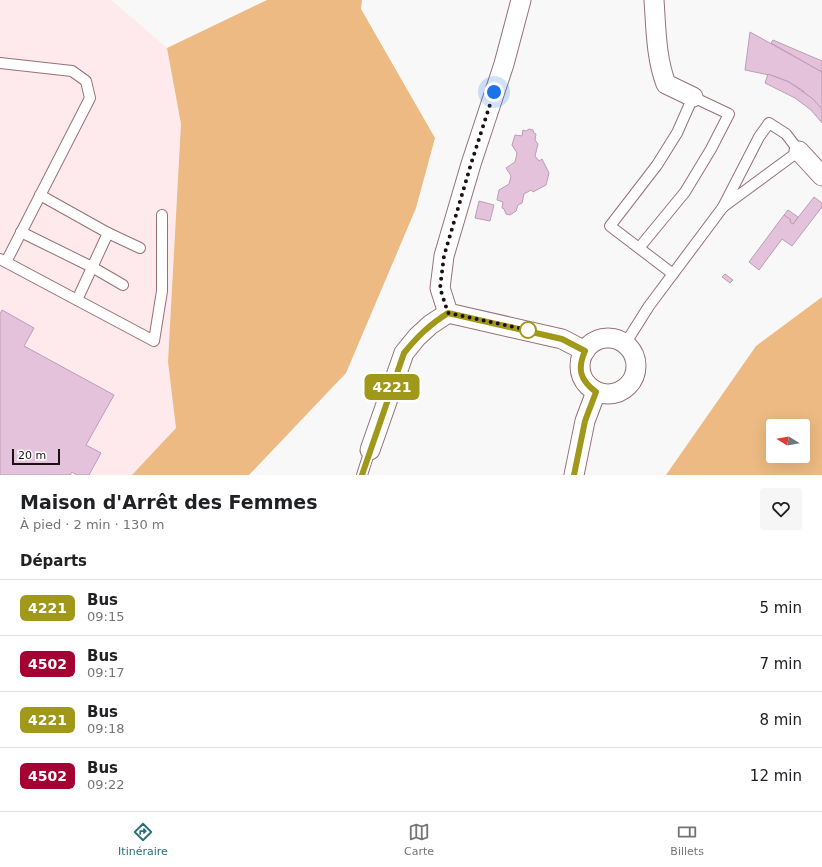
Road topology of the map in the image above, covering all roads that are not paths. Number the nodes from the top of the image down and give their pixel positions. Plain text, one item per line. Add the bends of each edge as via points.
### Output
1 (520, 0) edge
2 (654, 0) edge
3 (0, 63) edge
4 (693, 97) junction
5 (799, 151) junction
6 (822, 176) edge
7 (40, 195) junction
8 (724, 207) junction
9 (162, 215) dead end
10 (21, 232) junction
11 (108, 233) junction
12 (140, 248) dead end
13 (639, 248) junction
14 (3, 261) edge
15 (92, 266) junction
16 (672, 274) junction
17 (123, 285) dead end
18 (77, 300) junction
19 (448, 313) junction
20 (625, 344) junction
21 (585, 351) junction
22 (596, 392) junction
23 (370, 450) joint
24 (362, 475) edge
25 (574, 475) edge

1 - 19 street via 504,64 444,256 440,288
2 - 4 street via 659,54 666,84
3 - 7 lane via 72,71 86,81 90,98
4 - 13 lane via 677,133 657,165 610,226
4 - 13 lane via 729,114 684,192
5 - 6 street
5 - 8 lane
5 - 8 lane via 786,134 769,123 759,137
7 - 10 lane
7 - 11 lane
8 - 16 lane
9 - 18 lane via 162,291 154,341
10 - 14 lane
10 - 15 lane
11 - 12 lane
11 - 15 lane
13 - 16 lane
14 - 18 lane
15 - 17 lane
15 - 18 lane
16 - 20 lane
19 - 21 street via 562,339
19 - 23 street via 430,325 404,353
20 - 21 street via 616,339 606,338 597,341
20 - 22 street via 633,353 636,362 636,372 632,381 625,390 616,394
21 - 22 street via 581,360 583,379
22 - 25 street via 585,421
23 - 24 lane

